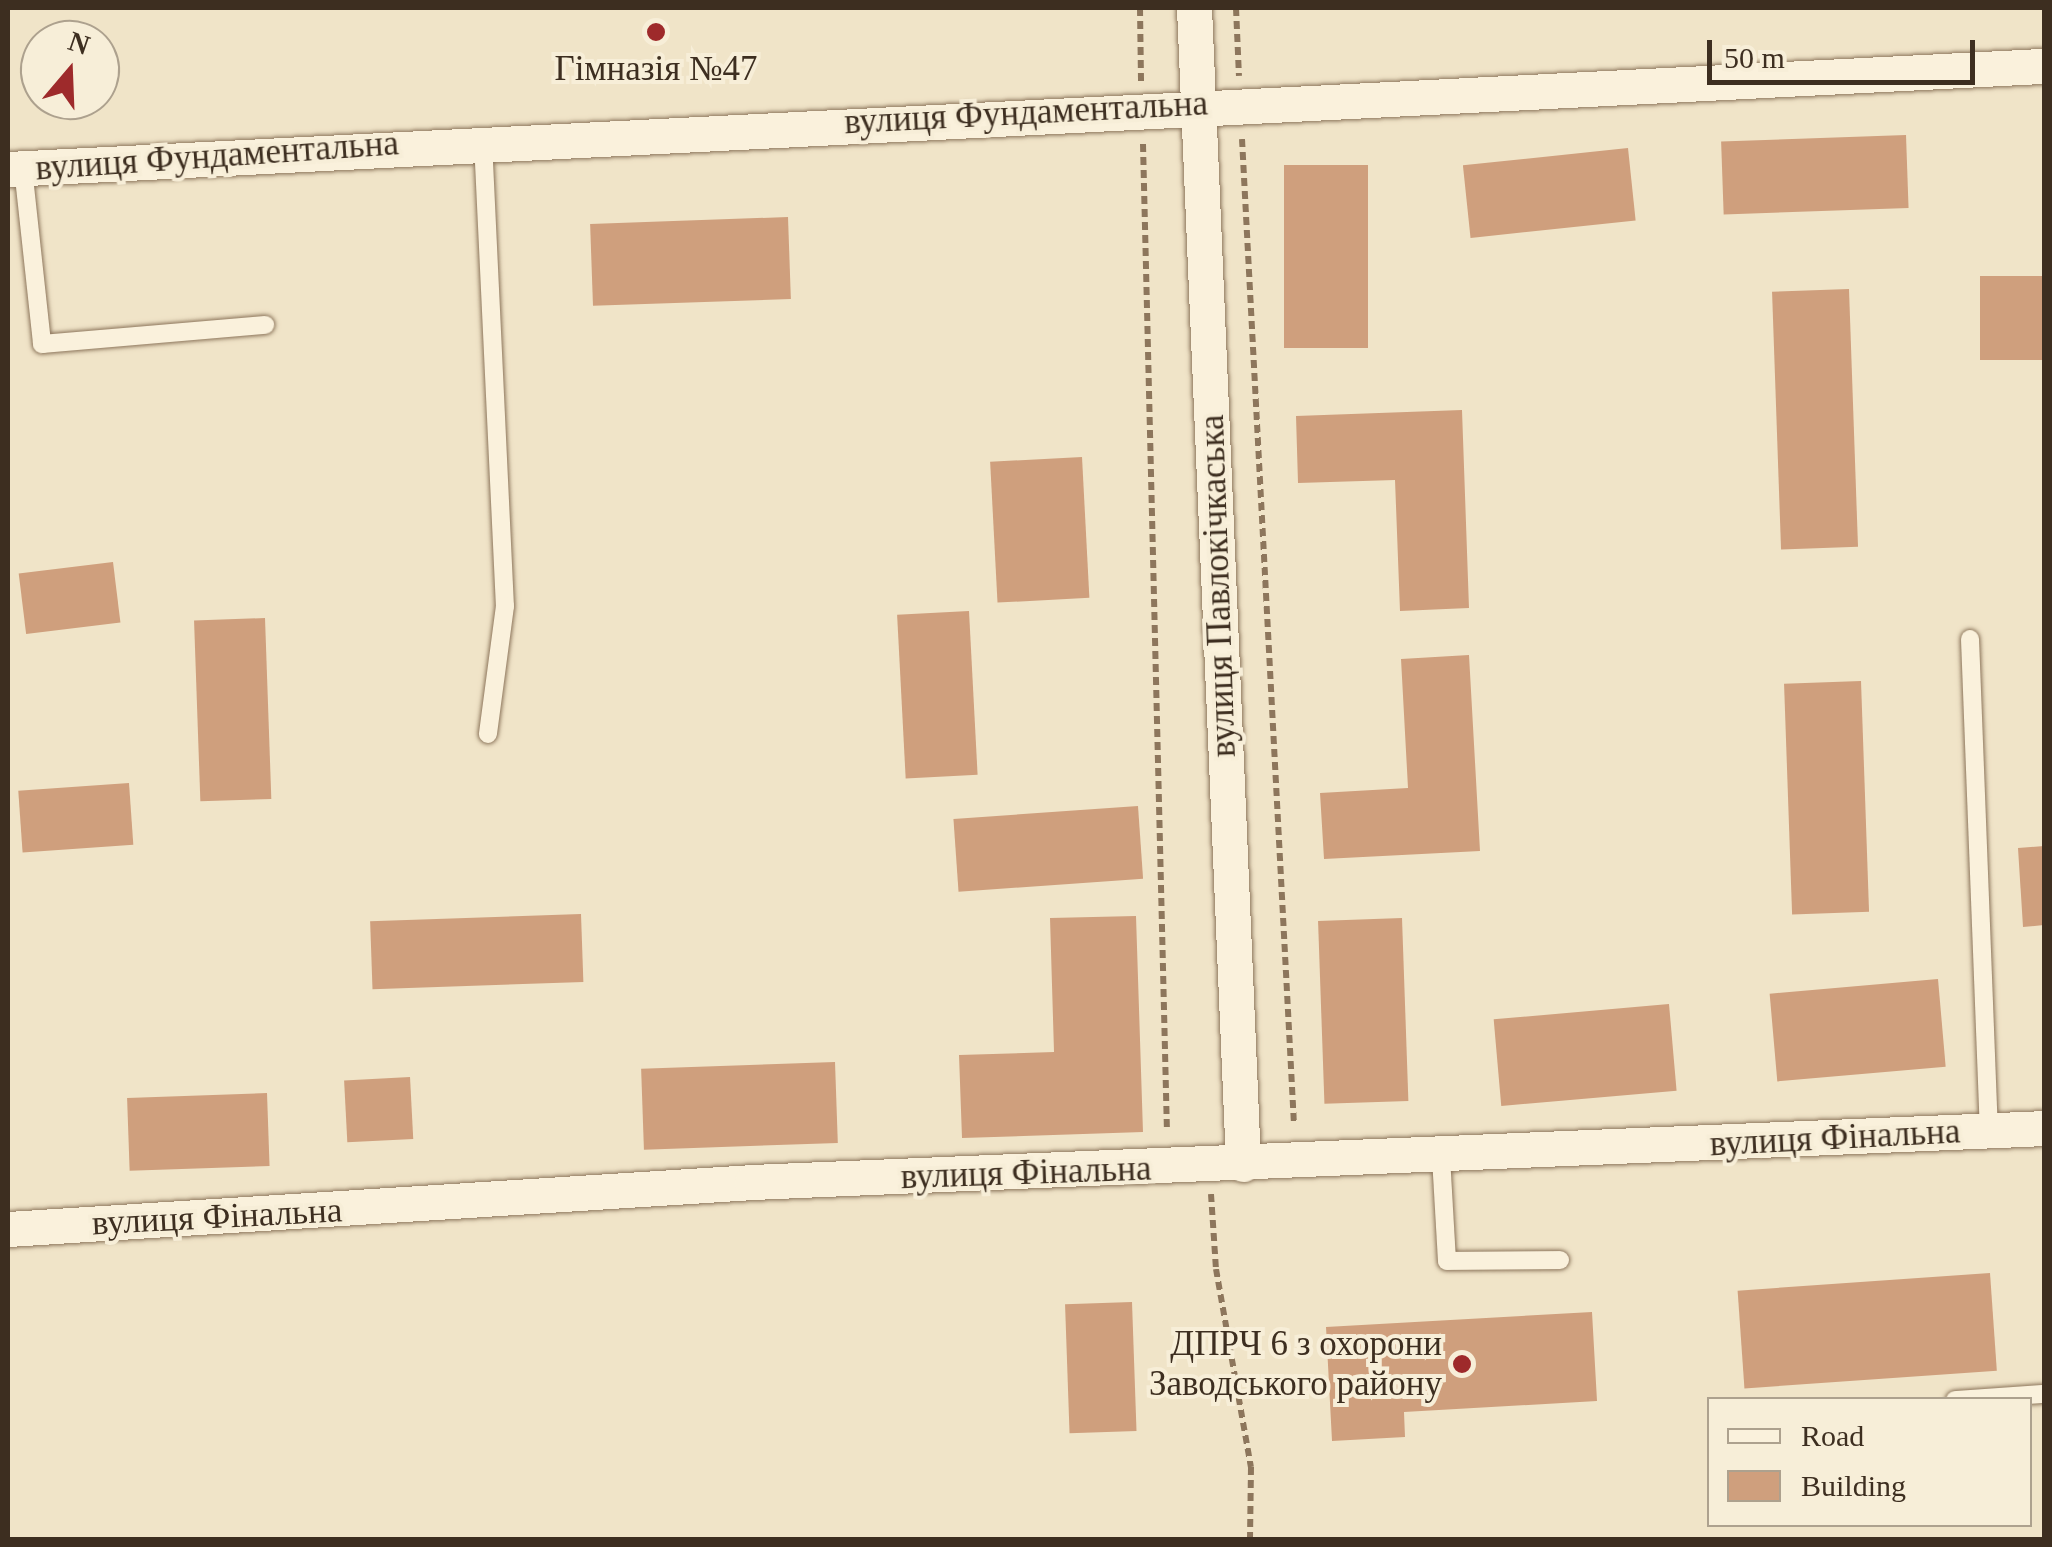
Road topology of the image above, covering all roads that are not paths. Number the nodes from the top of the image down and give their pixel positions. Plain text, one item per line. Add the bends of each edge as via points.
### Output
1 (1194, 8) edge
2 (2044, 66) edge
3 (1198, 104) junction
4 (484, 140) junction
5 (15, 168) edge
6 (265, 325) dead end
7 (1970, 639) dead end
8 (488, 734) dead end
9 (2044, 1128) edge
10 (1989, 1131) junction
11 (1441, 1157) junction
12 (1226, 1165) junction
13 (8, 1228) edge
14 (1560, 1260) dead end
15 (2044, 1394) edge
16 (2000, 1397) edge

1 - 3 street, вулиця Павлокічкаська
2 - 3 street, вулиця Фундаментальна
3 - 4 street, вулиця Фундаментальна
3 - 12 street, вулиця Павлокічкаська
4 - 5 street, вулиця Фундаментальна
4 - 8 lane via 504,606
5 - 6 lane via 42,344
7 - 10 lane
9 - 10 street, вулиця Фінальна
10 - 11 street, вулиця Фінальна
11 - 12 street, вулиця Фінальна
11 - 14 lane via 1447,1262
12 - 13 street, вулиця Фінальна via 752,1182
15 - 16 lane

